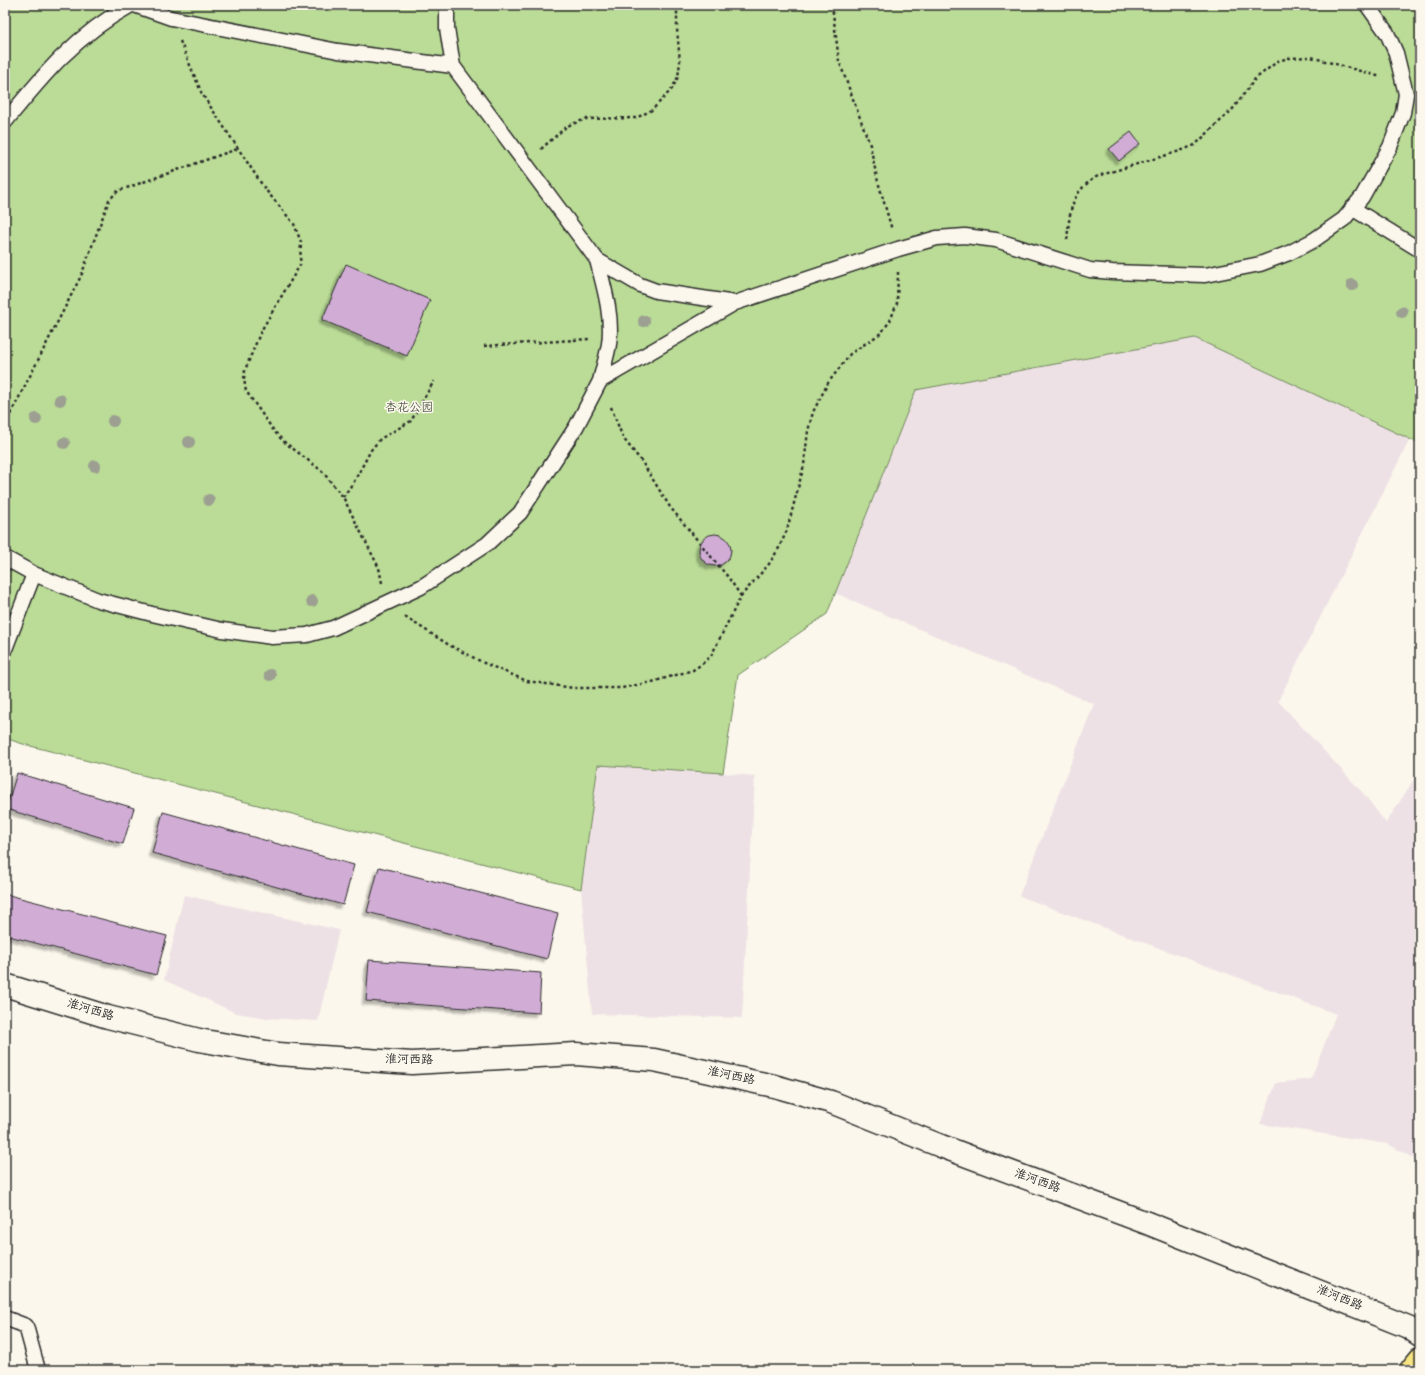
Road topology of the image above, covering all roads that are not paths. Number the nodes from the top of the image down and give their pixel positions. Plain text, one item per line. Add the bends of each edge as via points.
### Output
1 (131, 5) edge
2 (134, 5) edge
3 (447, 5) edge
4 (1367, 5) edge
5 (453, 66) junction
6 (5, 122) edge
7 (1352, 208) junction
8 (1420, 250) edge
9 (597, 260) junction
10 (735, 303) junction
11 (600, 381) junction
12 (5, 558) edge
13 (34, 574) junction
14 (5, 649) edge
15 (5, 985) edge
16 (5, 1318) edge
17 (1420, 1335) edge
18 (1420, 1359) edge
19 (38, 1370) edge
20 (1411, 1370) edge

1 - 6 lane via 107,18 66,50
2 - 5 lane via 171,18 338,51
3 - 5 lane via 447,28
4 - 7 lane via 1387,33 1396,53 1404,85 1405,105 1390,147 1362,197
5 - 9 lane
7 - 8 lane
7 - 10 lane via 1334,227 1289,253 1260,264 1205,275 1090,270 996,240 965,236 937,238 898,249
9 - 10 lane via 627,278 656,290
9 - 11 lane via 606,292 610,338
10 - 11 lane
11 - 13 lane via 576,427 520,513 487,544 421,587 333,628 307,635 272,637 222,630 108,603
12 - 13 lane
13 - 14 lane
15 - 17 street, 淮河西路 via 108,1017 192,1038 278,1054 412,1063 576,1054 654,1060 774,1086 831,1102 1147,1223 1408,1327
16 - 19 lane via 26,1326
18 - 20 main road

